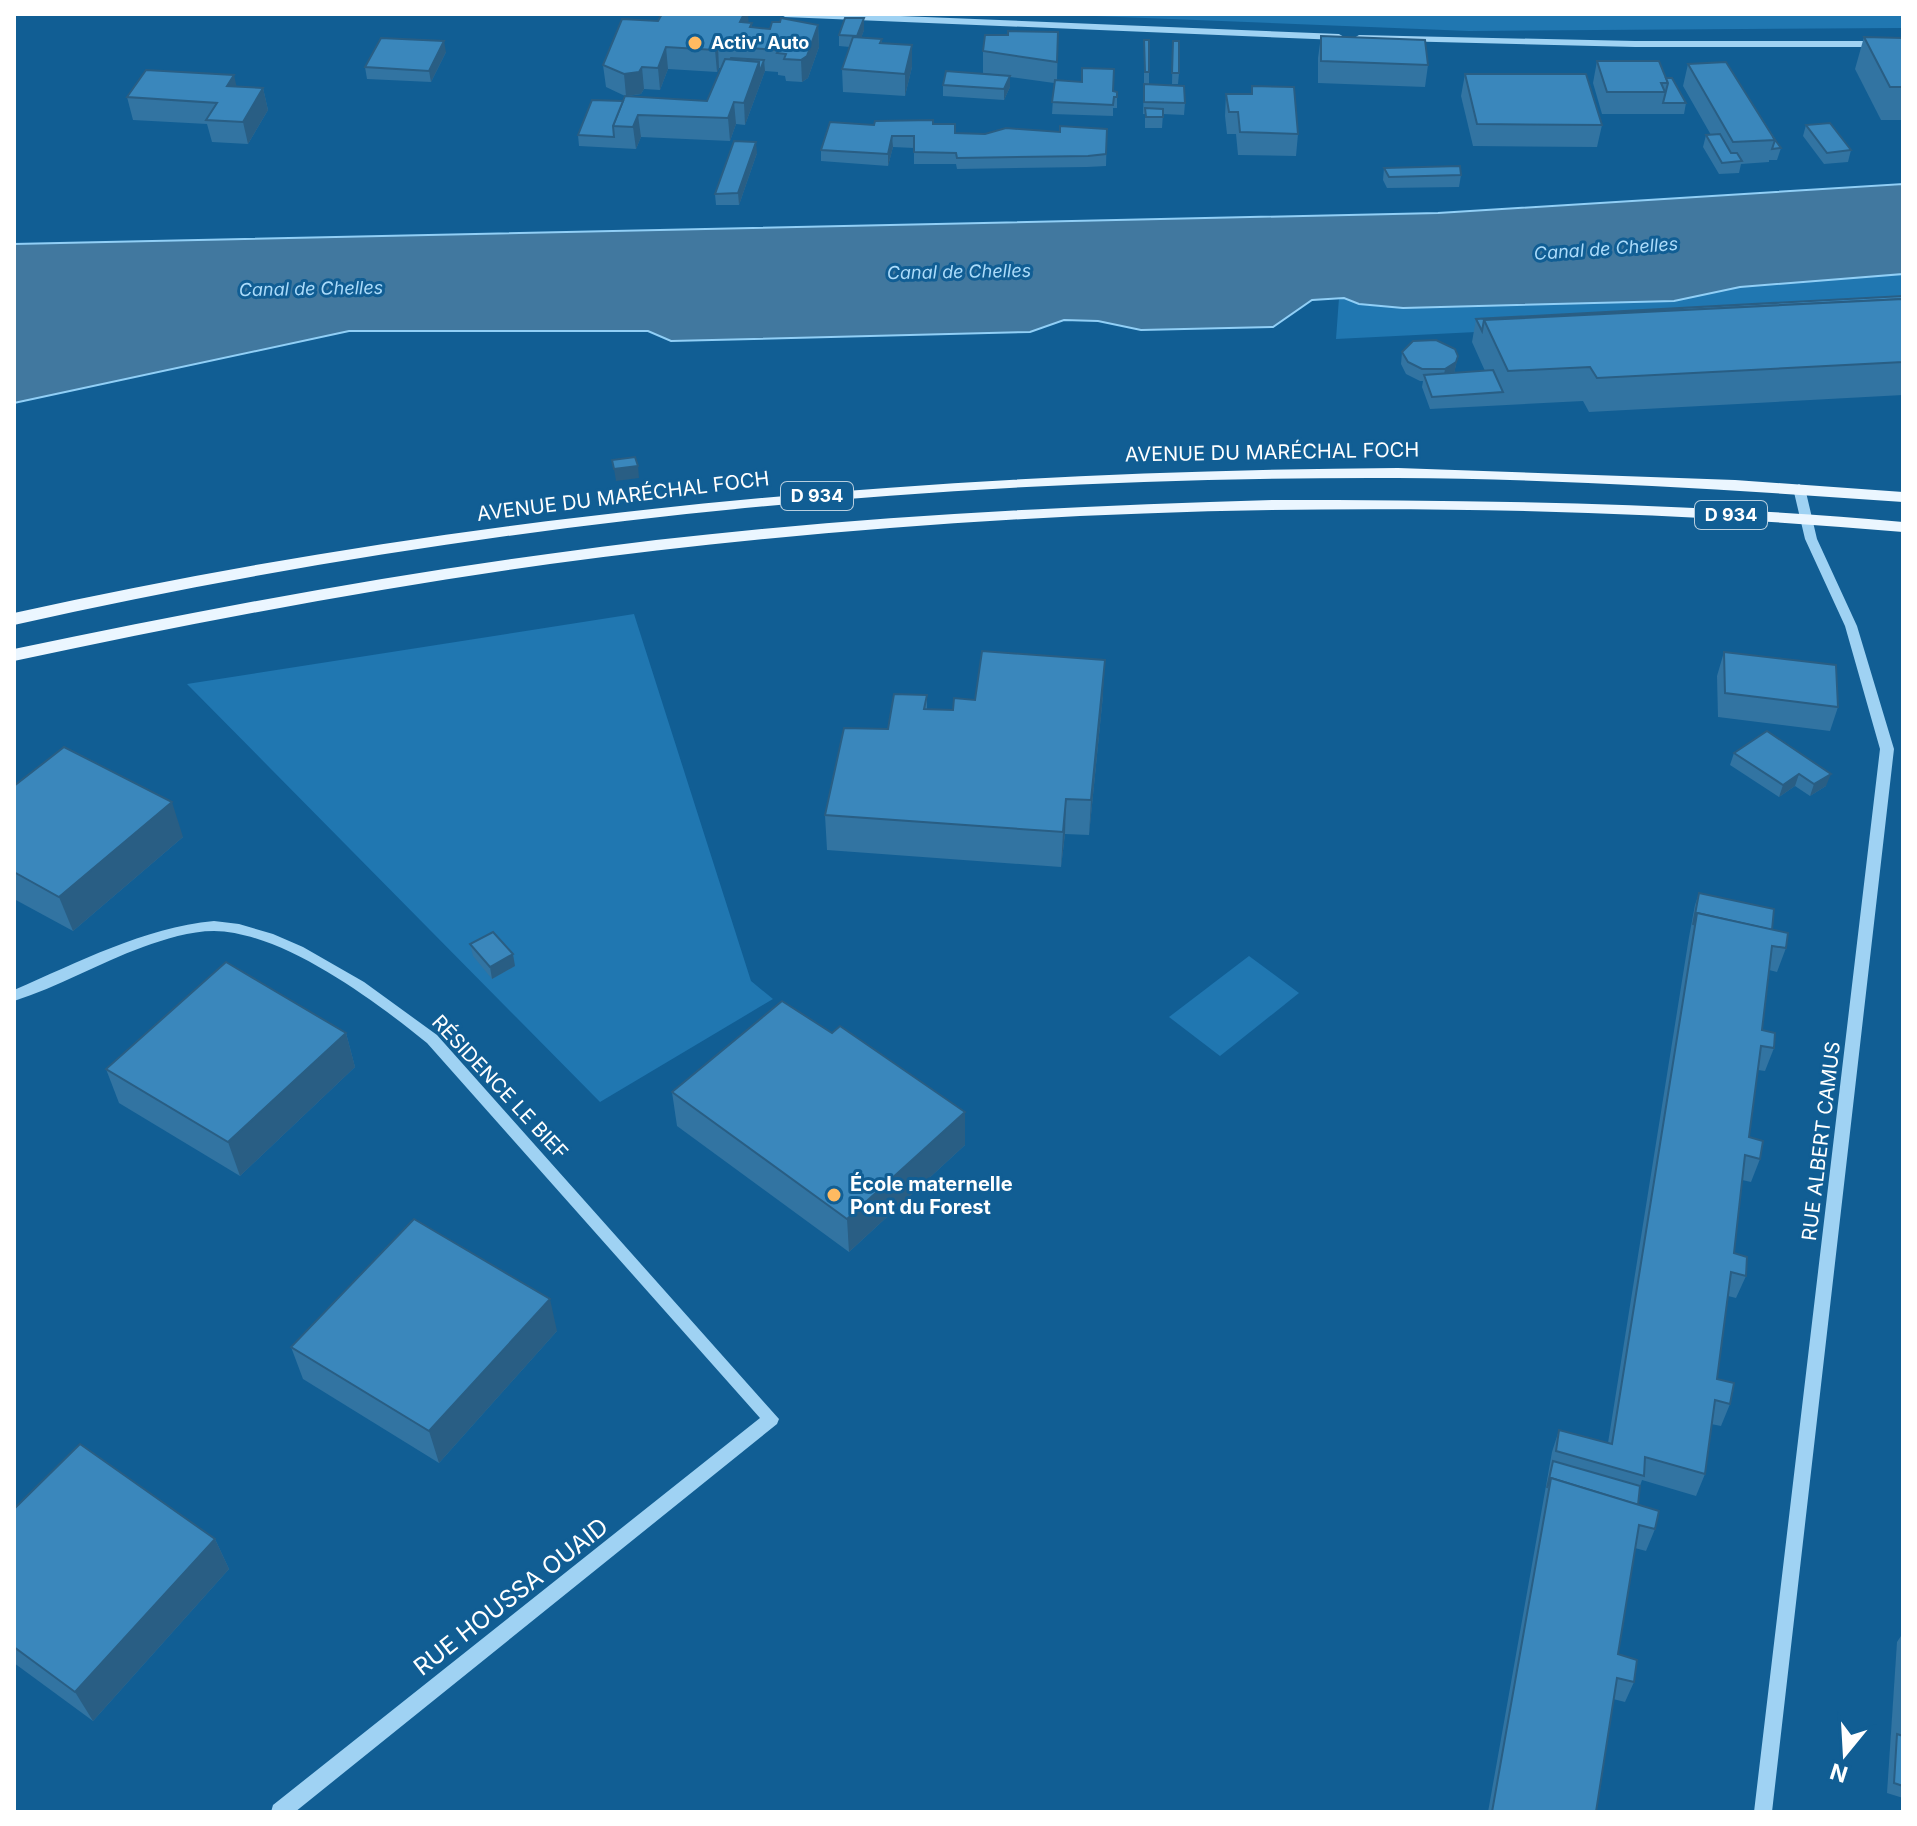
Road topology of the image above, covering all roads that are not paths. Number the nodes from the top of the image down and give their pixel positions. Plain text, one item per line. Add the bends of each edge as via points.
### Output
1 (785, 14) edge
2 (1903, 44) edge
3 (1799, 488) junction
4 (1903, 497) edge
5 (1806, 519) junction
6 (1903, 527) edge
7 (14, 619) edge
8 (14, 655) edge
9 (14, 996) edge
10 (771, 1419) joint
11 (280, 1812) edge
12 (1763, 1812) edge

1 - 2 street via 1494,42
3 - 4 main road, D 934
3 - 5 street, RUE ALBERT CAMUS
3 - 7 main road, AVENUE DU MARÉCHAL FOCH / D 934 via 1628,477 1336,472 1121,475 724,503 382,549 187,582
5 - 6 main road, D 934
5 - 8 main road, D 934 via 1593,507 1168,506 986,515 685,539 385,584
5 - 12 street, RUE ALBERT CAMUS via 1851,626 1887,749
9 - 10 street, RÉSIDENCE LE BIEF via 183,931 214,926 274,939 394,1007 432,1039
10 - 11 street, RUE HOUSSA OUAID

